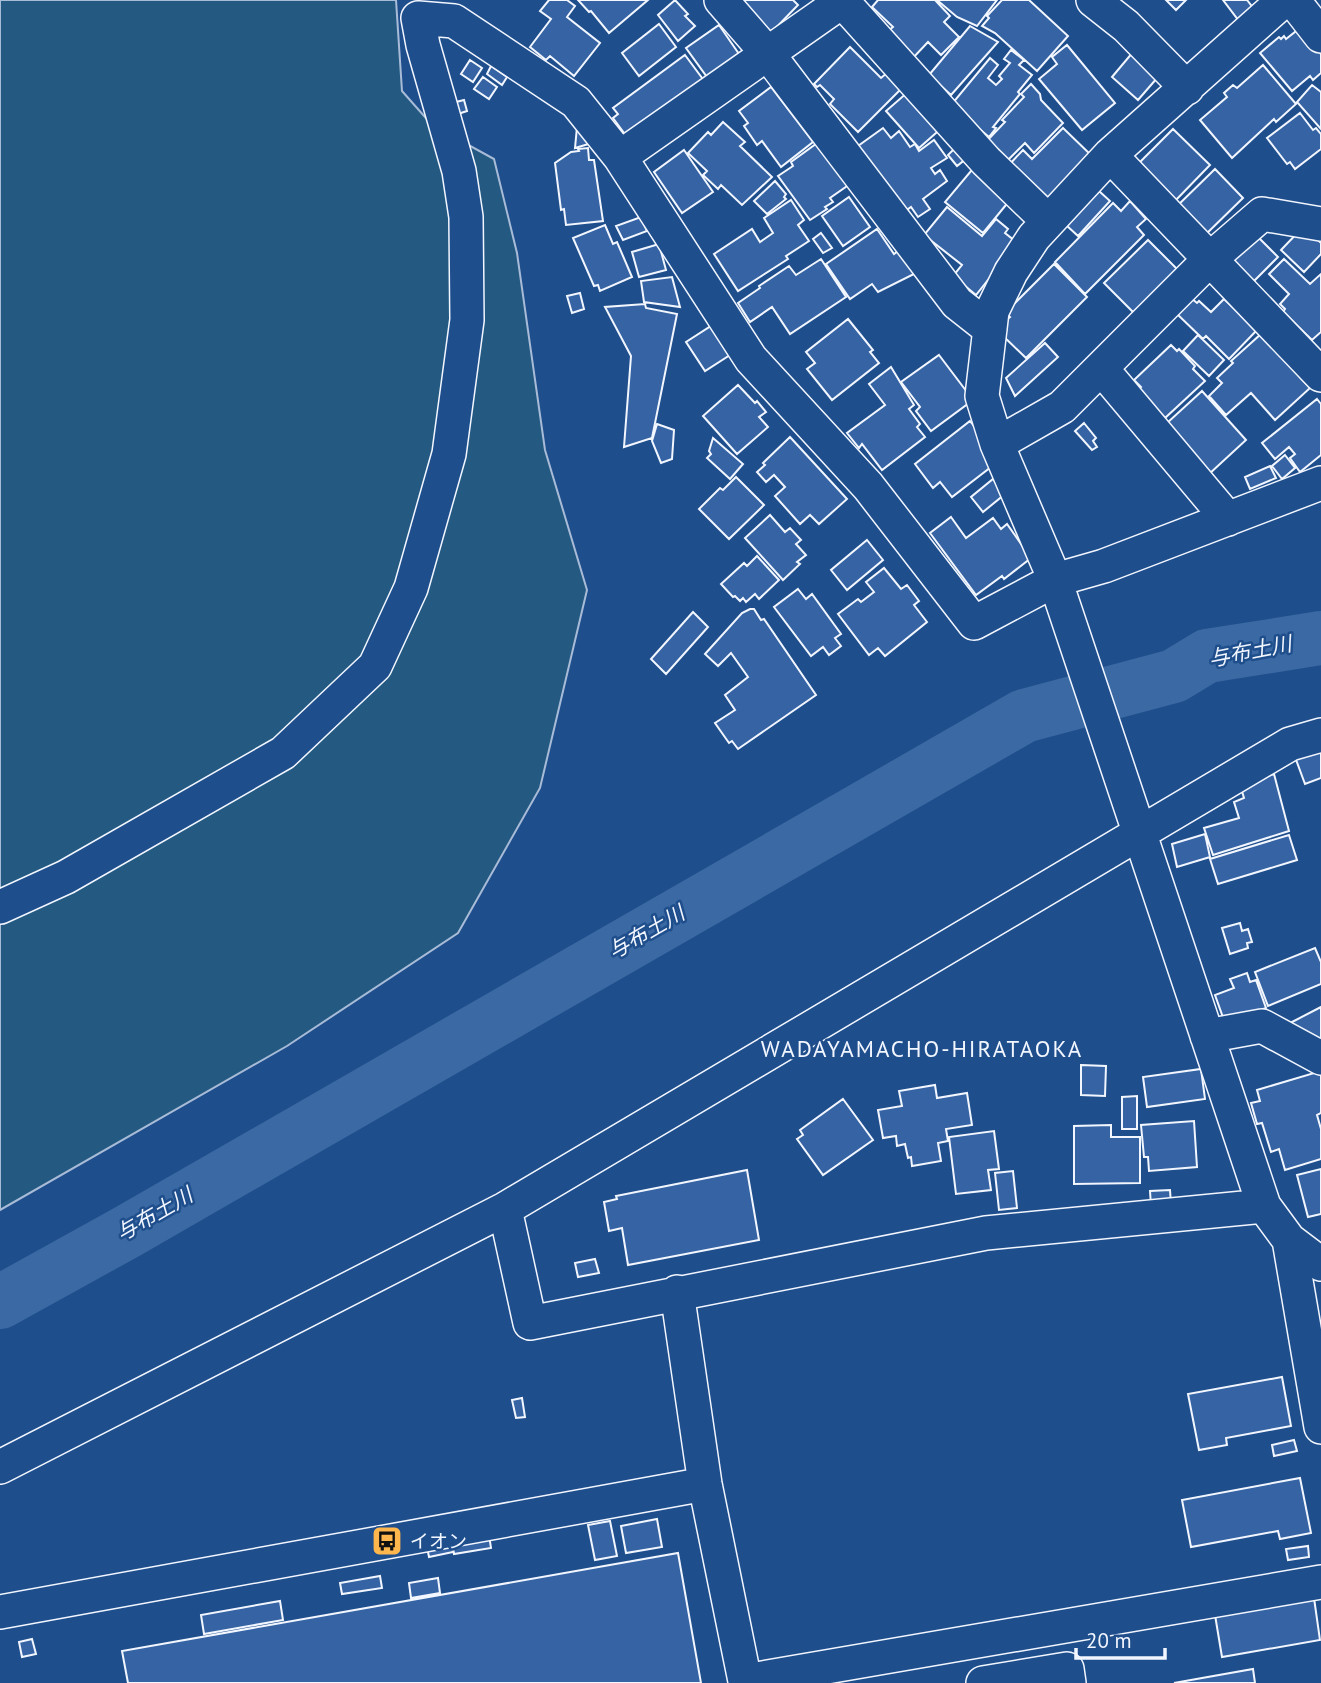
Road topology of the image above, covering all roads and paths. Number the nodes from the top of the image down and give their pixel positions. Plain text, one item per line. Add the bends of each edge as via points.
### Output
1 (721, 0) edge
2 (1284, 0) edge
3 (1293, 0) edge
4 (843, 1) edge
5 (1110, 6) edge
6 (457, 10) edge
7 (1321, 36) edge
8 (768, 54) junction
9 (1187, 88) junction
10 (1110, 155) junction
11 (620, 157) junction
12 (1048, 221) junction
13 (1321, 224) edge
14 (1210, 259) junction
15 (990, 329) junction
16 (1101, 368) junction
17 (1321, 375) edge
18 (996, 444) junction
19 (1321, 483) edge
20 (1228, 519) junction
21 (1055, 580) junction
22 (1321, 736) edge
23 (1137, 827) junction
24 (0, 907) edge
25 (1207, 1036) junction
26 (1321, 1058) edge
27 (1264, 1206) junction
28 (505, 1209) junction
29 (1289, 1240) junction
30 (1321, 1264) edge
31 (677, 1292) junction
32 (1321, 1427) edge
33 (0, 1467) edge
34 (705, 1484) junction
35 (1321, 1582) edge
36 (0, 1612) edge
37 (983, 1683) edge
38 (1069, 1683) edge

1 - 8 street
2 - 9 street
3 - 7 street
4 - 8 street
4 - 12 street via 986,161
5 - 9 street
6 - 11 street via 576,102
6 - 24 street via 418,18 459,171 466,217 467,320 449,454 411,588 375,666 283,753 66,877
8 - 11 street
8 - 15 street via 957,303
9 - 10 street
10 - 12 street
10 - 14 street
11 - 21 street via 751,359 868,486 974,623
12 - 15 street via 1011,272 992,310
13 - 14 street via 1262,214
14 - 16 street
14 - 17 street
15 - 18 street via 982,396
16 - 18 street via 1062,407
16 - 20 street
18 - 21 street
19 - 20 street
20 - 21 street
21 - 23 street
22 - 23 street via 1290,744
23 - 25 street
23 - 28 street
25 - 26 street via 1262,1026
25 - 27 street
27 - 29 street
27 - 31 street via 986,1233
28 - 31 street via 530,1323
28 - 33 street
29 - 30 street
29 - 32 street
31 - 34 street
34 - 35 street via 746,1681
34 - 36 street
37 - 38 street via 1067,1669

